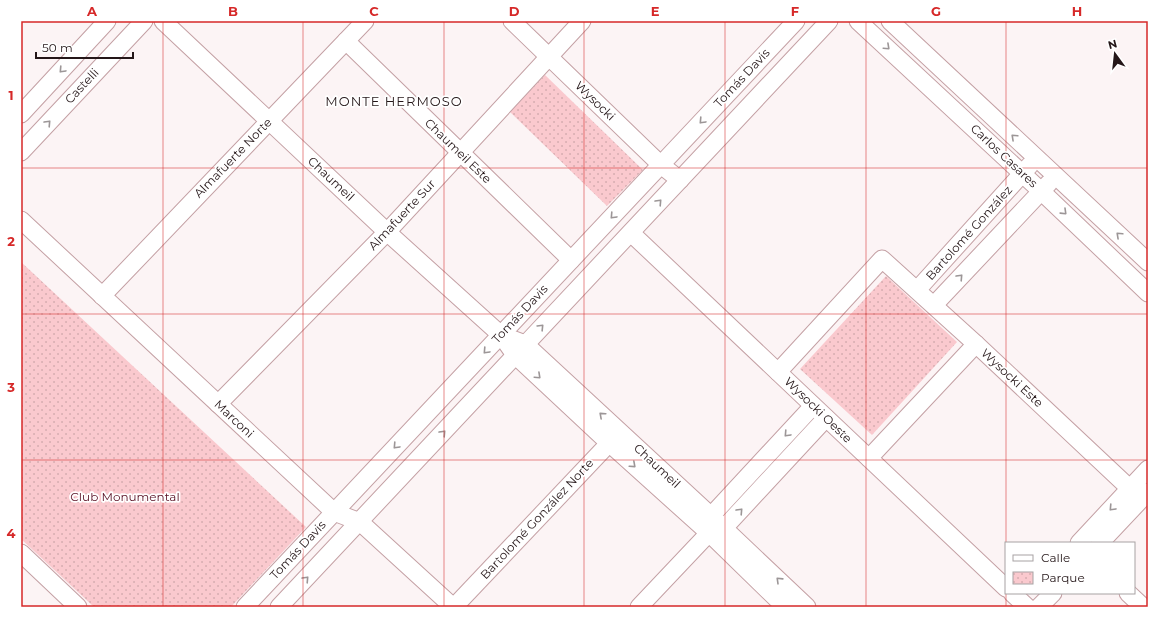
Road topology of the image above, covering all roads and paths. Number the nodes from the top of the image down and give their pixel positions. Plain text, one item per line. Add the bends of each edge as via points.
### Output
1 (107, 21) edge
2 (144, 21) edge
3 (163, 21) edge
4 (365, 21) edge
5 (512, 21) edge
6 (582, 21) edge
7 (796, 21) edge
8 (829, 21) edge
9 (858, 21) edge
10 (890, 21) edge
11 (346, 41) junction
12 (549, 57) junction
13 (21, 114) edge
14 (268, 121) junction
15 (21, 152) edge
16 (460, 152) junction
17 (1036, 157) junction
18 (661, 165) junction
19 (1023, 173) junction
20 (1056, 176) junction
21 (680, 180) junction
22 (1042, 190) junction
23 (21, 220) edge
24 (386, 232) junction
25 (631, 233) junction
26 (571, 260) junction
27 (1148, 262) edge
28 (916, 290) junction
29 (1148, 292) edge
30 (102, 296) junction
31 (934, 306) junction
32 (501, 335) junction
33 (976, 344) junction
34 (520, 350) junction
35 (778, 372) junction
36 (218, 404) junction
37 (813, 406) junction
38 (826, 418) junction
39 (614, 437) junction
40 (868, 458) junction
41 (1148, 469) edge
42 (1139, 493) edge
43 (334, 512) junction
44 (711, 516) junction
45 (360, 522) junction
46 (716, 531) junction
47 (1080, 542) edge
48 (1101, 542) edge
49 (21, 553) edge
50 (1005, 587) edge
51 (1051, 594) edge
52 (1129, 594) edge
53 (78, 607) edge
54 (244, 607) edge
55 (279, 607) edge
56 (454, 607) edge
57 (639, 607) edge
58 (785, 607) edge
59 (807, 607) edge
60 (1039, 607) edge
61 (1143, 607) edge

1 -> 13 street
15 -> 2 street, Castelli
3 - 14 street, Chaumeil
4 - 11 street, Almafuerte Norte
5 - 12 street, Wysocki
6 - 12 street, Almafuerte Sur
7 -> 18 street, Tomás Davis
8 - 21 street, Tomás Davis
9 -> 19 street, Carlos Casares
17 -> 10 street, Carlos Casares
11 - 14 street, Almafuerte Norte
11 - 16 street, Chaumeil Este
12 - 16 street, Almafuerte Sur
12 - 18 street, Wysocki
14 - 24 street, Chaumeil
14 - 30 street, Almafuerte Norte
16 - 24 street, Almafuerte Sur
16 - 26 street, Chaumeil Este
17 - 19 street, Bartolomé González
17 - 20 street, Carlos Casares
18 - 21 street, Wysocki
18 -> 26 street, Tomás Davis
19 - 22 street, Carlos Casares
19 - 28 street, Bartolomé González
20 - 22 street, Bartolomé González
27 -> 20 street, Carlos Casares
25 -> 21 street, Tomás Davis
22 -> 29 street, Carlos Casares
31 -> 22 street, Bartolomé González
23 - 30 street, Marconi
24 - 32 street, Chaumeil
24 - 36 street, Almafuerte Sur
34 -> 25 street, Tomás Davis
25 - 35 street, Wysocki Oeste
26 - 32 street, Tomás Davis
28 - 31 street, Wysocki Este
28 - 35 street, Wysocki Este via 882,259
30 - 36 street, Marconi
31 - 33 street, Wysocki Este
32 - 34 street, Chaumeil
32 -> 43 street, Tomás Davis
33 - 40 street
33 - 42 street, Wysocki Este
34 - 39 street, Chaumeil
45 -> 34 street, Tomás Davis
35 - 37 street, Wysocki Oeste
36 - 43 street, Marconi
37 - 38 street, Wysocki Oeste
37 -> 44 street
38 - 40 street, Wysocki Oeste
46 -> 38 street
39 - 44 street, Chaumeil
39 -> 46 street, Chaumeil
39 - 56 street, Bartolomé González Norte
40 - 50 street, Wysocki Oeste
41 - 42 street
42 -> 47 street
42 - 48 street
43 - 45 street, Marconi
43 - 54 street, Tomás Davis
44 - 46 street, Chaumeil
55 -> 45 street, Tomás Davis
45 - 56 street, Marconi
46 - 57 street
46 - 58 street, Chaumeil
59 -> 46 street, Chaumeil
49 - 53 street
51 - 60 street
52 - 61 street

